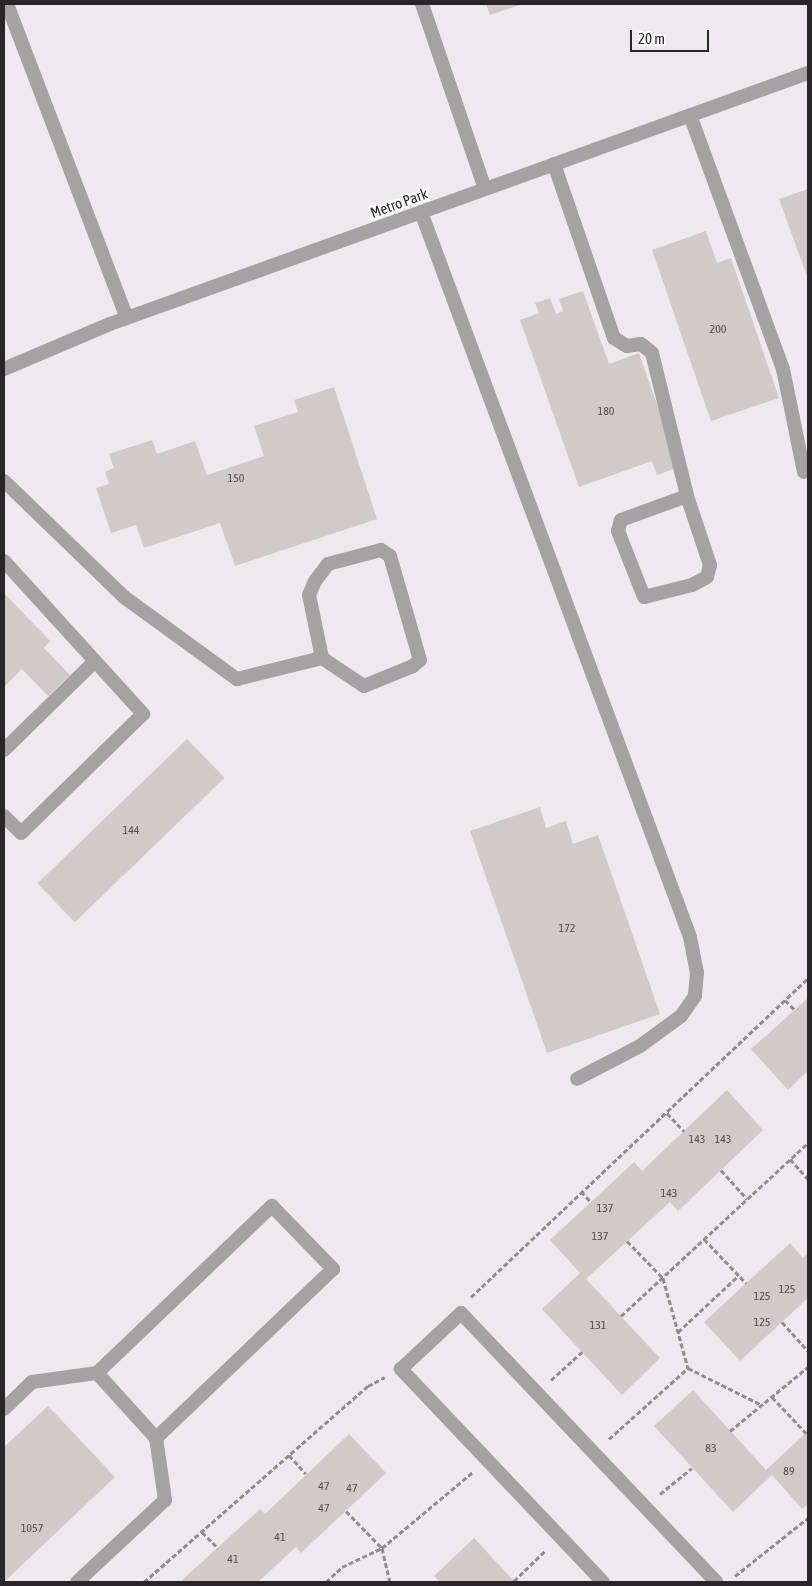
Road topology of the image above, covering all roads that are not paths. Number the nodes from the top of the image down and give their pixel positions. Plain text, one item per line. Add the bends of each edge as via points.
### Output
1 (7, 4) edge
2 (422, 4) edge
3 (808, 72) edge
4 (690, 115) junction
5 (554, 164) junction
6 (485, 189) junction
7 (421, 212) junction
8 (127, 318) junction
9 (4, 369) edge
10 (804, 472) dead end
11 (4, 481) edge
12 (687, 496) junction
13 (4, 561) edge
14 (322, 658) junction
15 (95, 661) junction
16 (4, 750) edge
17 (4, 816) edge
18 (577, 1079) dead end
19 (96, 1373) junction
20 (4, 1409) edge
21 (156, 1438) junction
22 (77, 1582) edge
23 (603, 1582) edge
24 (716, 1582) edge

1 - 8 street
2 - 6 street
3 - 4 street, Metro Park
4 - 5 street, Metro Park
4 - 10 street via 782,369
5 - 6 street, Metro Park
5 - 12 street via 614,338 627,346 641,344 652,353
6 - 7 street, Metro Park
7 - 8 street, Metro Park
7 - 18 street via 690,937 696,972 695,996 681,1016 640,1046
8 - 9 street, Metro Park
11 - 14 street via 124,597 237,680
12 - 12 street via 710,565 707,578 644,598 618,531 621,520
13 - 15 street
14 - 14 street via 364,686 420,660 390,556 381,550 328,564 315,581 309,595
15 - 16 street
15 - 17 street via 143,714 21,833
19 - 20 street via 32,1382
19 - 21 street
19 - 21 street via 272,1206 333,1269
21 - 22 street via 165,1500
23 - 24 street via 401,1369 461,1313

